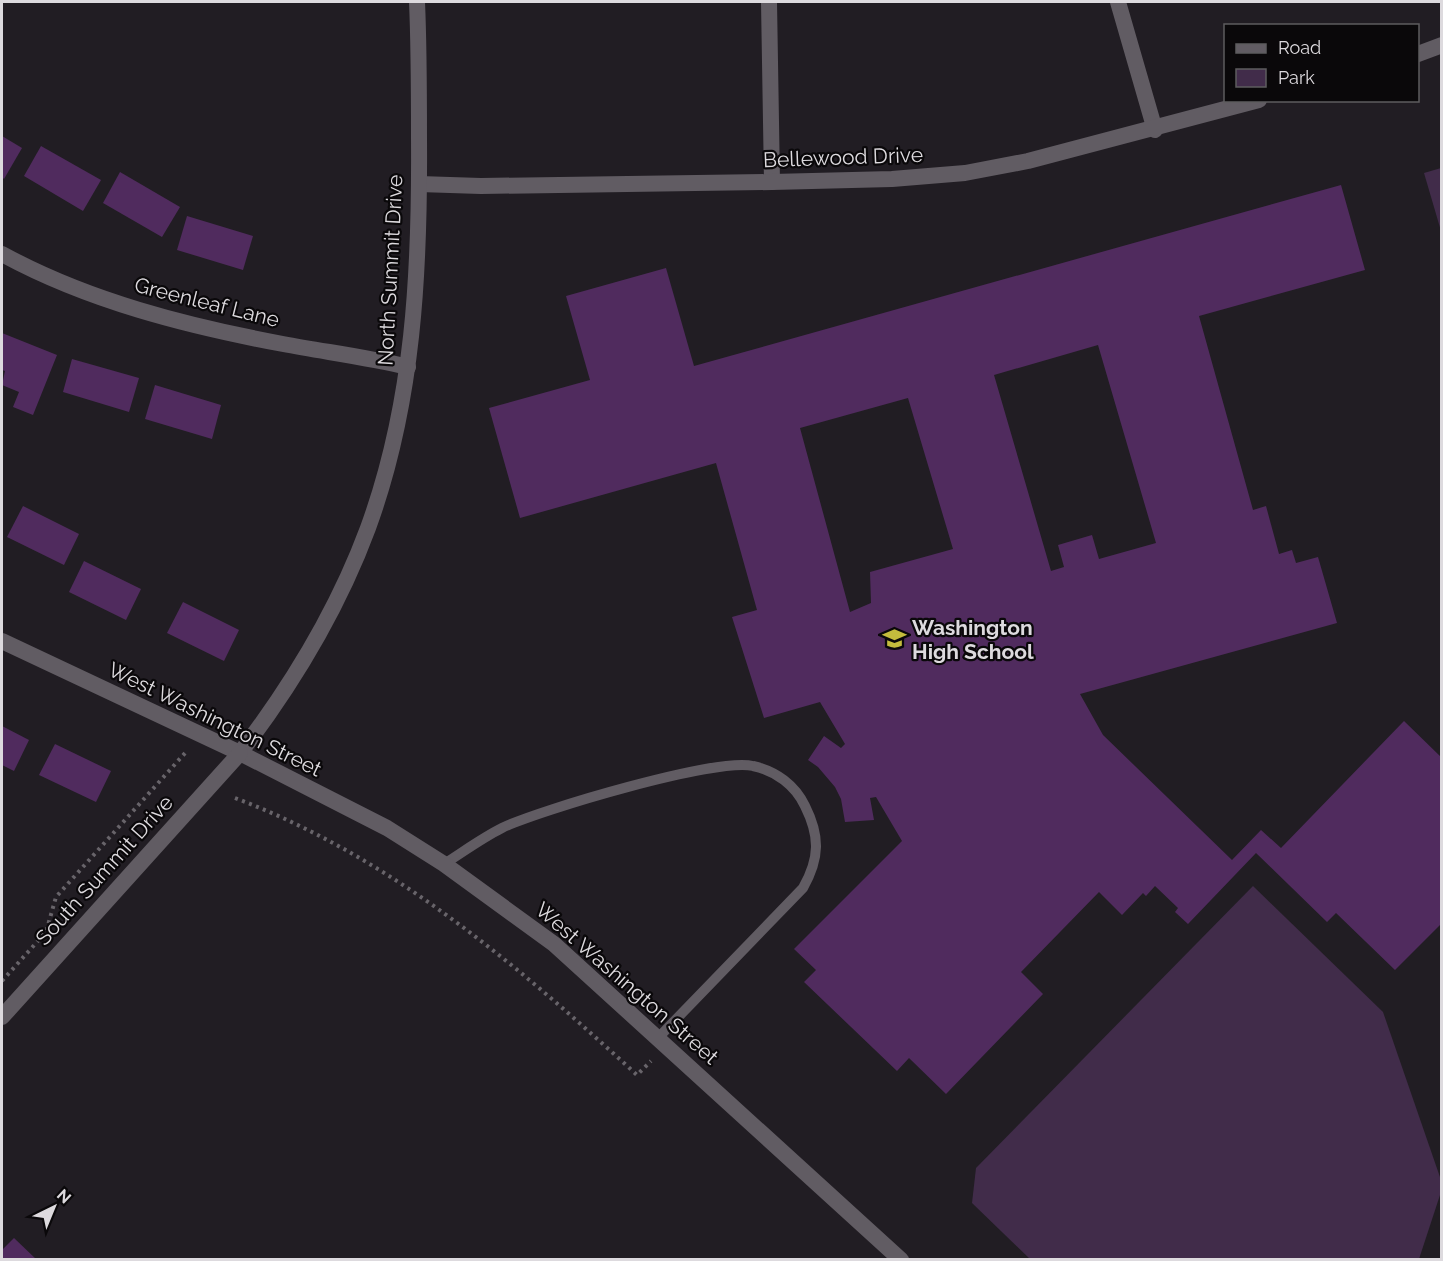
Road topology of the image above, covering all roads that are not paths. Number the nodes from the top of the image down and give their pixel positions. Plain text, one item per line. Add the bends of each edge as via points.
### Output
1 (417, 2) edge
2 (769, 2) edge
3 (1118, 2) edge
4 (1442, 45) edge
5 (1419, 54) edge
6 (1252, 102) edge
7 (1155, 130) junction
8 (772, 182) junction
9 (419, 184) junction
10 (2, 255) edge
11 (408, 367) junction
12 (2, 641) edge
13 (240, 753) junction
14 (444, 864) junction
15 (2, 1017) edge
16 (657, 1039) junction
17 (901, 1260) edge

1 - 9 street, North Summit Drive
2 - 8 street
3 - 7 street
4 - 5 street
6 - 7 street, Bellewood Drive
7 - 8 street, Bellewood Drive via 965,173
8 - 9 street, Bellewood Drive
9 - 11 street, North Summit Drive via 420,231
10 - 11 street, Greenleaf Lane via 138,310 230,334
11 - 13 street, North Summit Drive via 385,474 341,591 307,655
12 - 13 street, West Washington Street
13 - 14 street, West Washington Street via 387,828
13 - 15 street, South Summit Drive
14 - 16 street, West Washington Street via 554,944
14 - 16 lane via 503,827 662,778 740,764 786,780 800,794 815,826 816,852 810,875 803,888
16 - 17 street, West Washington Street

